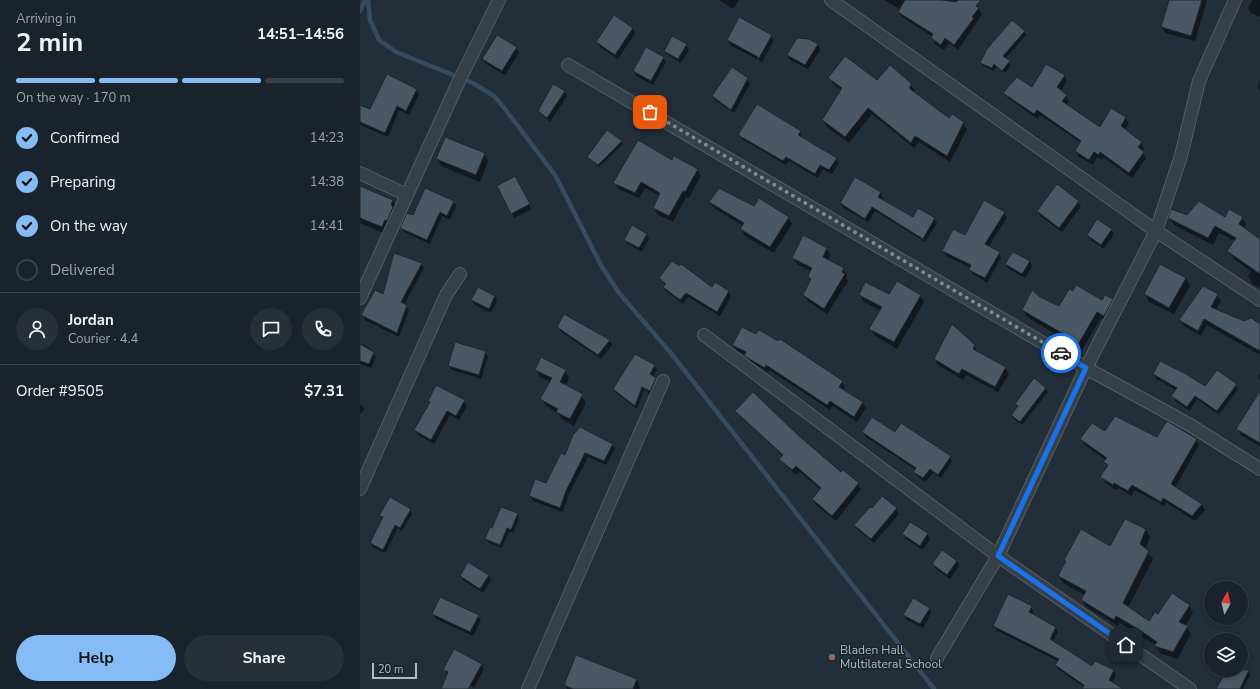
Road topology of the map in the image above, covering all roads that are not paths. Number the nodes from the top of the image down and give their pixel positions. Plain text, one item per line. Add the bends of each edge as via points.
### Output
1 (499, 0) edge
2 (831, 0) edge
3 (1235, 0) edge
4 (568, 64) dead end
5 (360, 174) edge
6 (407, 195) junction
7 (1156, 231) junction
8 (460, 274) dead end
9 (360, 298) edge
10 (1260, 300) edge
11 (704, 335) dead end
12 (1086, 368) junction
13 (663, 381) dead end
14 (1260, 469) edge
15 (360, 489) edge
16 (998, 556) junction
17 (937, 658) dead end
18 (528, 689) edge
19 (1190, 689) edge

1 - 6 street
2 - 7 street
3 - 7 street via 1199,80 1181,156
4 - 12 street
5 - 6 street
6 - 9 street
7 - 10 street
7 - 12 street
8 - 15 street via 446,295
11 - 16 street
12 - 14 street via 1190,425
12 - 16 street
13 - 18 street
16 - 17 street
16 - 19 street

